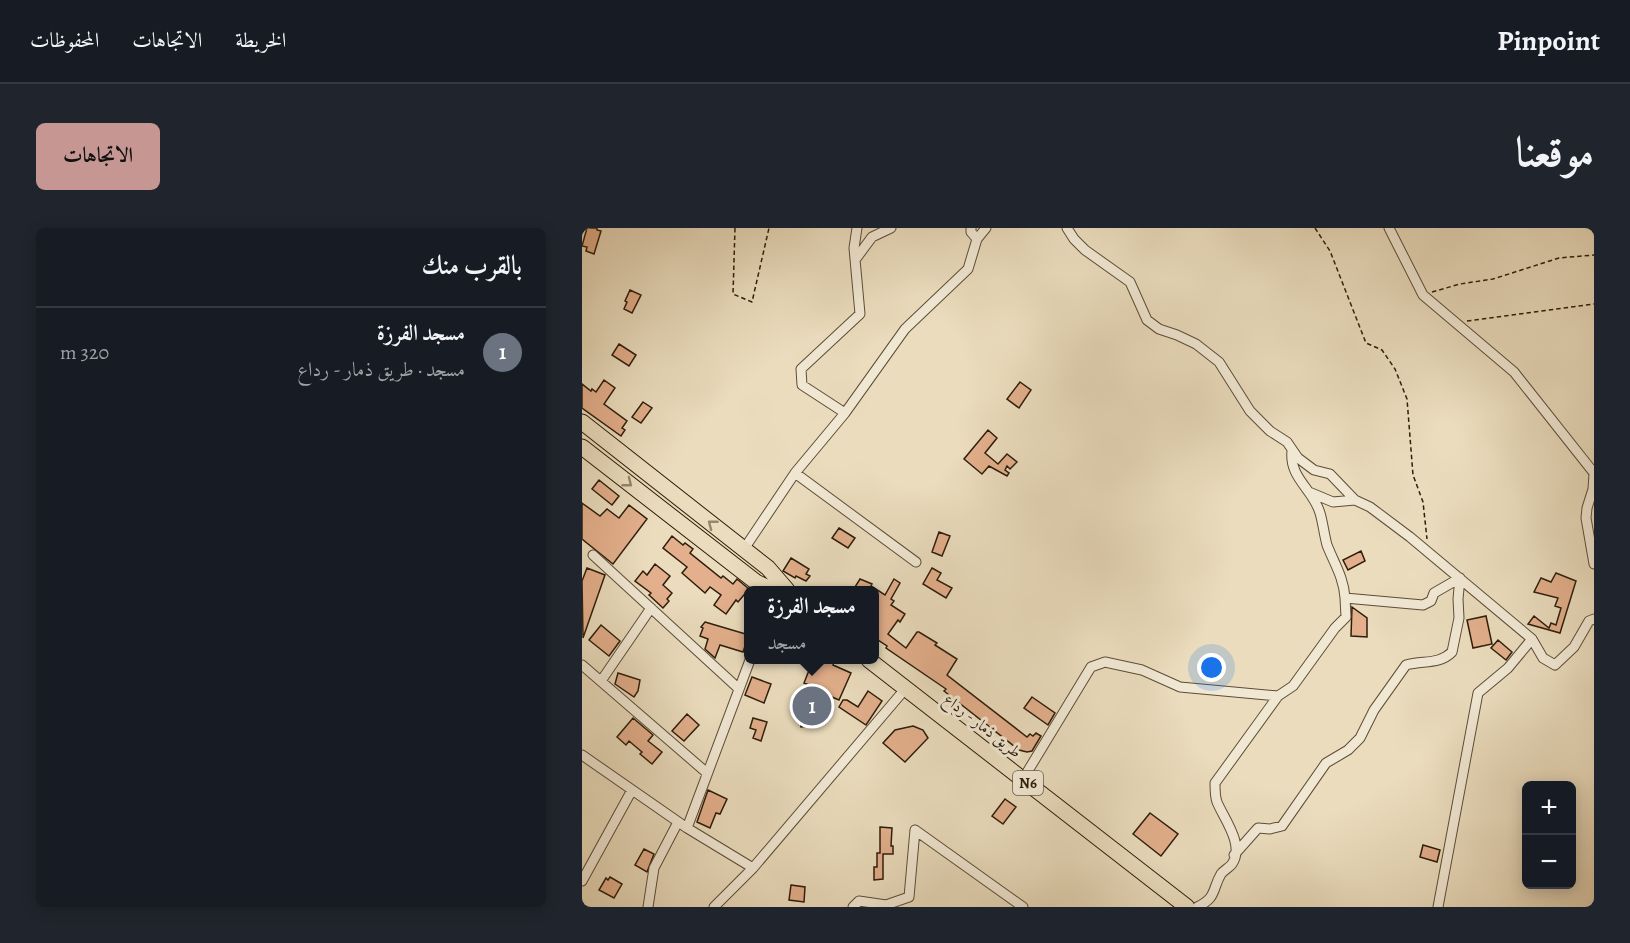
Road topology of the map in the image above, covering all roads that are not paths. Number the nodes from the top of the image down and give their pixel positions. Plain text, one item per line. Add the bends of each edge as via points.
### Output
1 (857, 228) edge
2 (891, 228) edge
3 (971, 228) edge
4 (986, 228) edge
5 (1067, 228) edge
6 (1389, 228) edge
7 (977, 239) junction
8 (855, 260) junction
9 (845, 413) junction
10 (582, 422) edge
11 (582, 447) edge
12 (1292, 450) junction
13 (795, 473) junction
14 (1594, 473) edge
15 (1307, 491) junction
16 (1354, 500) junction
17 (744, 549) junction
18 (593, 555) dead end
19 (916, 562) dead end
20 (1594, 564) edge
21 (1460, 578) junction
22 (773, 586) edge
23 (778, 586) edge
24 (1346, 598) junction
25 (651, 608) junction
26 (1594, 619) edge
27 (1532, 639) junction
28 (748, 664) edge
29 (874, 664) edge
30 (582, 665) edge
31 (601, 681) junction
32 (906, 688) junction
33 (739, 689) junction
34 (1278, 696) junction
35 (582, 755) edge
36 (707, 773) junction
37 (1023, 780) junction
38 (632, 790) junction
39 (682, 825) junction
40 (1234, 855) junction
41 (753, 868) junction
42 (582, 880) edge
43 (888, 906) edge
44 (648, 907) edge
45 (714, 907) edge
46 (853, 907) edge
47 (1023, 907) edge
48 (1188, 907) edge
49 (1197, 907) edge
50 (1438, 907) edge

1 - 8 street
2 - 8 street via 872,237
3 - 7 street
4 - 7 street
5 - 12 street via 1086,250 1130,282 1147,320 1196,344 1219,362 1250,411
6 - 14 street via 1423,295 1514,372
7 - 9 street via 968,268 905,329
8 - 9 street via 860,314 801,369 802,385
9 - 13 street
17 -> 10 main road
11 -> 22 main road via 747,575
12 - 15 street via 1295,473
12 - 16 street via 1314,470 1330,474
13 - 17 street
13 - 19 street
14 - 20 street via 1586,518
15 - 16 street via 1333,502
15 - 24 street via 1320,513
16 - 21 street via 1370,507
17 - 23 main road via 768,568
18 - 25 street
21 - 24 street via 1434,593 1431,601 1423,605
21 - 27 street
21 - 40 street via 1459,618 1452,652 1438,662 1406,664 1360,738 1326,764 1282,826 1258,828
24 - 34 street via 1346,617 1293,686
25 - 31 street
25 - 33 street
26 - 27 street via 1574,647 1555,664 1543,658
27 - 50 street via 1508,668 1478,693
28 - 33 street
29 - 32 main road, طريق ذمار - رداع / N6
30 - 31 street
31 - 36 street
32 - 37 main road, طريق ذمار - رداع / N6
32 - 41 street
33 - 36 street
34 - 37 street via 1180,687 1142,670 1105,662 1091,667 1084,677
34 - 40 street via 1215,783 1216,800 1229,824
35 - 38 street
36 - 39 street
37 - 48 main road, طريق ذمار - رداع / N6
38 - 39 street
38 - 42 street
39 - 41 street
39 - 44 street via 654,868
40 - 49 street via 1233,863 1221,874 1215,893
41 - 45 street
43 - 46 street via 859,901
43 - 47 street via 909,897 915,830

